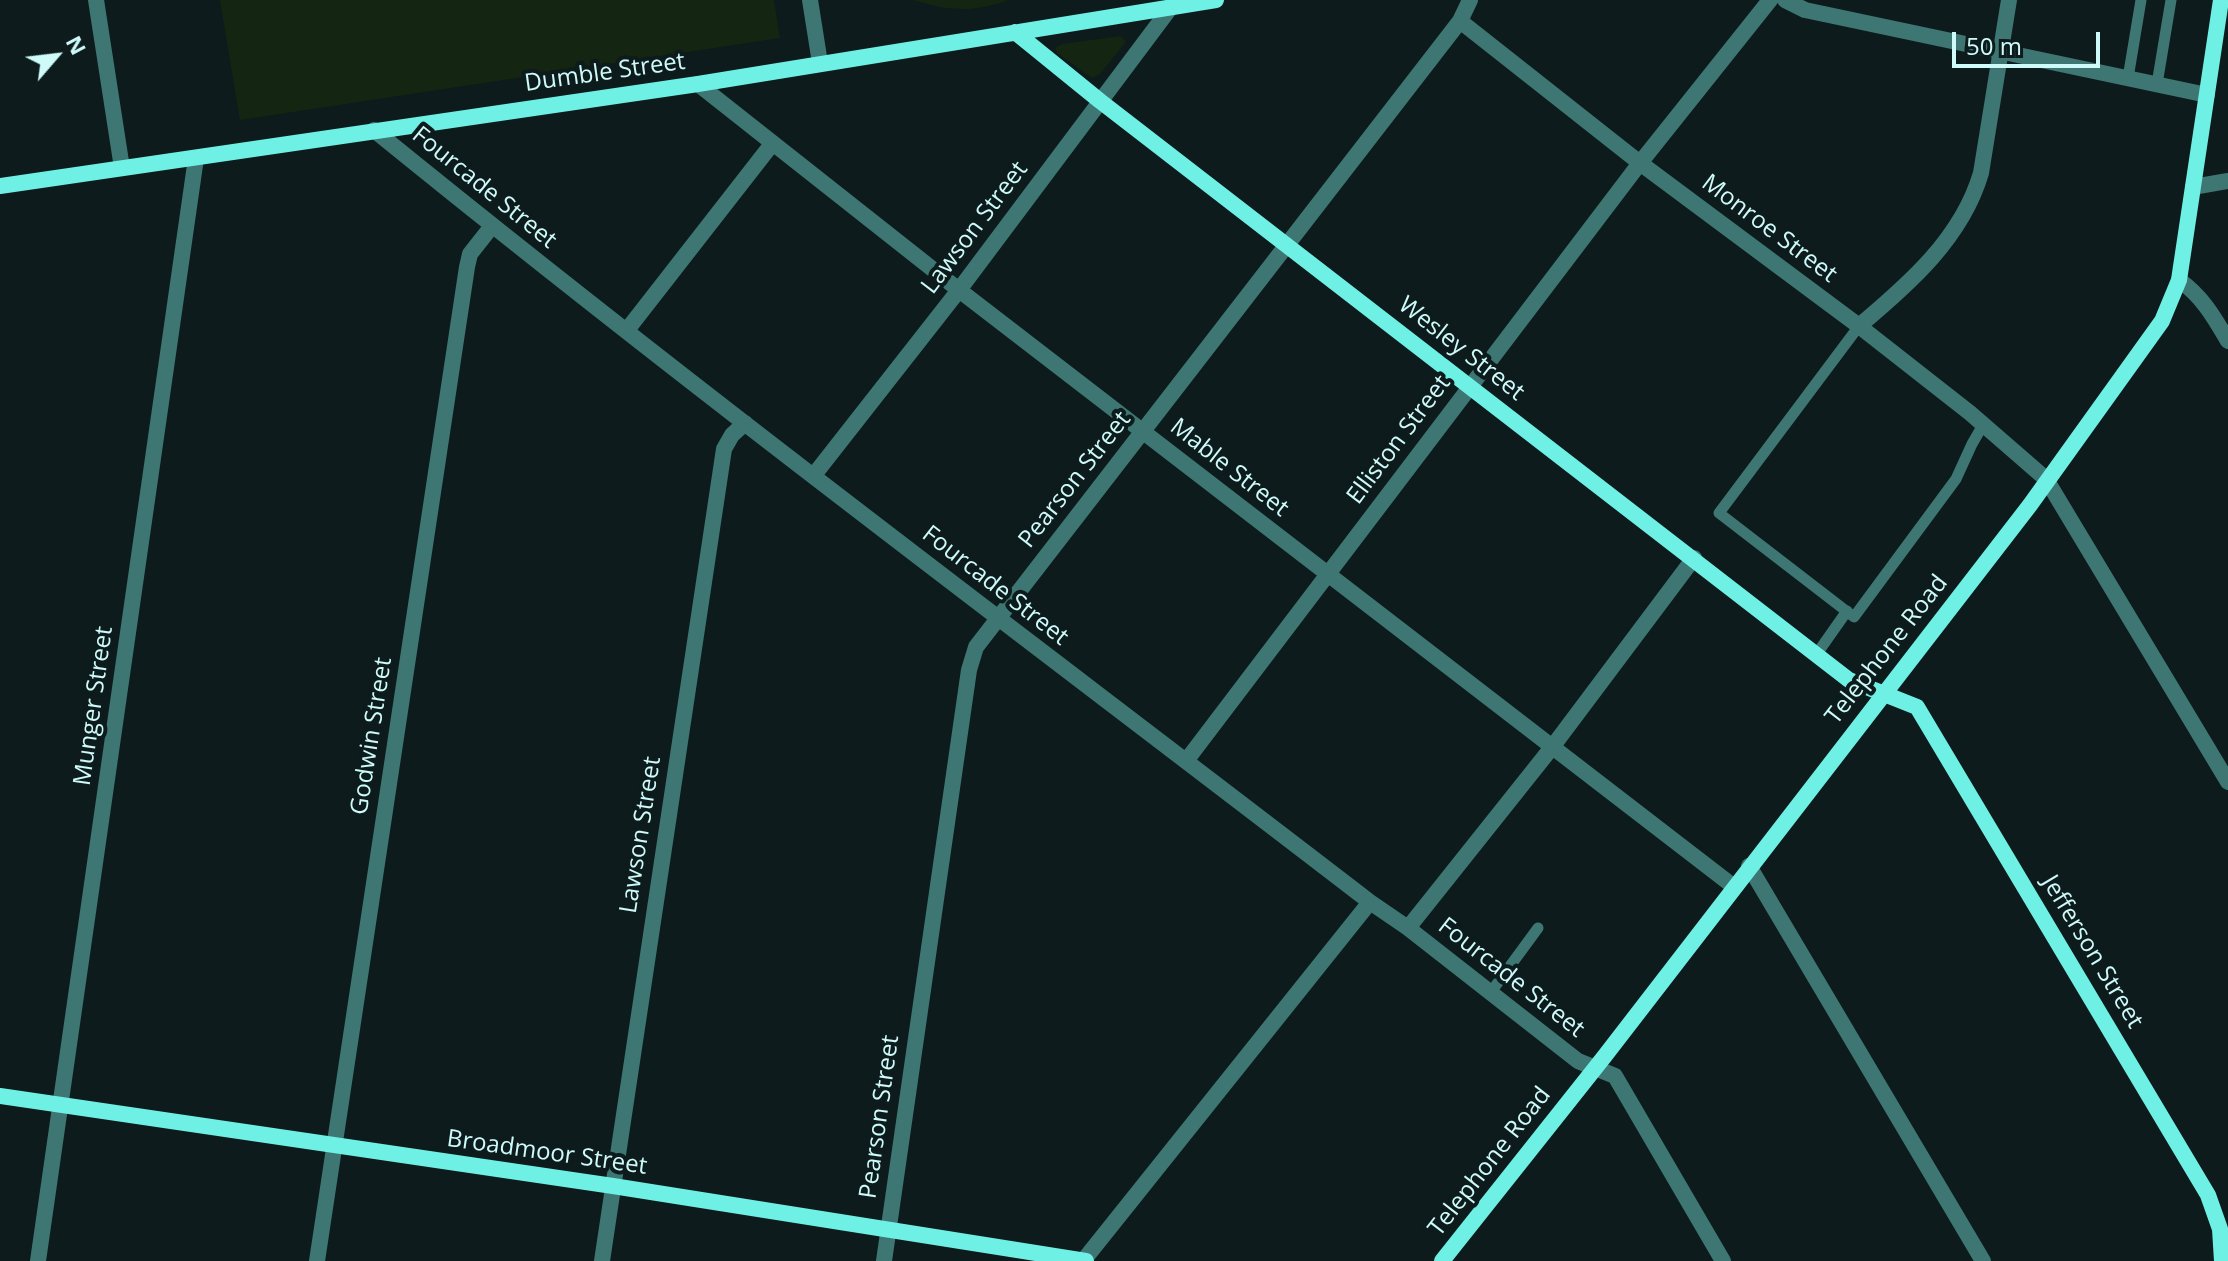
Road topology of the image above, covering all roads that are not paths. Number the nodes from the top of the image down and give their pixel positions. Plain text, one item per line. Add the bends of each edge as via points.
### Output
1 (96, 0) edge
2 (810, 0) edge
3 (1216, 0) edge
4 (1470, 0) edge
5 (1770, 0) edge
6 (1785, 0) edge
7 (2009, 0) edge
8 (2141, 0) edge
9 (2171, 0) edge
10 (2221, 0) edge
11 (1124, 7) edge
12 (1171, 7) junction
13 (1460, 21) junction
14 (1015, 32) junction
15 (2001, 52) junction
16 (820, 63) junction
17 (2128, 78) junction
18 (698, 84) junction
19 (2157, 84) junction
20 (2207, 95) junction
21 (1100, 101) junction
22 (374, 130) junction
23 (772, 144) junction
24 (196, 158) junction
25 (1640, 163) junction
26 (122, 168) junction
27 (2228, 181) edge
28 (0, 186) edge
29 (2193, 187) junction
30 (492, 226) junction
31 (1287, 243) junction
32 (2179, 280) junction
33 (959, 290) junction
34 (1859, 326) junction
35 (627, 330) junction
36 (2228, 341) edge
37 (1470, 386) junction
38 (745, 423) junction
39 (1983, 425) junction
40 (1143, 431) junction
41 (814, 475) junction
42 (2046, 479) junction
43 (1694, 558) junction
44 (1327, 574) junction
45 (1847, 611) junction
46 (997, 619) junction
47 (1816, 655) junction
48 (1884, 694) junction
49 (1553, 746) junction
50 (1186, 761) junction
51 (2228, 782) edge
52 (1749, 866) junction
53 (1733, 886) junction
54 (1370, 902) junction
55 (1408, 928) junction
56 (1538, 928) dead end
57 (1491, 992) junction
58 (1595, 1068) junction
59 (0, 1096) edge
60 (61, 1105) junction
61 (335, 1146) junction
62 (613, 1186) junction
63 (888, 1229) junction
64 (38, 1261) edge
65 (317, 1261) edge
66 (602, 1261) edge
67 (884, 1261) edge
68 (1084, 1261) edge
69 (1442, 1261) edge
70 (1723, 1261) edge
71 (1983, 1261) edge
72 (2222, 1261) edge

1 - 26 street
2 - 16 street
3 - 12 street, Dumble Street
4 - 13 street, Pearson Street
5 - 25 street, Elliston Street
6 - 15 street via 1805,10
7 - 15 street
8 - 17 lane
9 - 19 lane
10 - 20 street, Telephone Road
11 - 12 street, Dumble Street
11 - 14 street, Dumble Street
12 - 21 street, Lawson Street
13 - 25 street, Monroe Street
13 - 31 street, Pearson Street
14 - 16 street, Dumble Street
14 - 21 street, Wesley Street
15 - 17 street
15 - 34 street via 1974,196 1917,276
16 - 18 street, Dumble Street
17 - 19 street
18 - 22 street, Dumble Street
18 - 23 street, Mable Street
19 - 20 street
20 - 29 street, Telephone Road
21 - 31 street, Wesley Street
21 - 33 street, Lawson Street
22 - 24 street, Dumble Street
22 - 30 street, Fourcade Street
23 - 33 street, Mable Street
23 - 35 street
24 - 26 street, Dumble Street
24 - 60 street, Munger Street
25 - 34 street, Monroe Street
25 - 37 street, Elliston Street
26 - 28 street, Dumble Street
27 - 29 street
29 - 32 street, Telephone Road
30 - 35 street, Fourcade Street
30 - 61 street, Godwin Street via 470,254 467,267
31 - 37 street, Wesley Street
31 - 40 street, Pearson Street
32 - 36 street via 2209,309
32 - 42 street, Telephone Road via 2162,321
33 - 40 street, Mable Street
33 - 41 street, Lawson Street
34 - 39 street, Monroe Street
34 - 45 lane via 1719,513
35 - 38 street, Fourcade Street
37 - 43 street, Wesley Street
37 - 44 street, Elliston Street
38 - 41 street, Fourcade Street
38 - 62 street, Lawson Street via 724,449
39 - 42 street, Monroe Street
39 - 45 lane via 1938,504 1854,617
40 - 44 street, Mable Street
40 - 46 street, Pearson Street
41 - 46 street, Fourcade Street
42 - 48 street, Telephone Road
42 - 51 street, Monroe Street
43 - 47 street, Wesley Street
43 - 49 street
44 - 49 street, Mable Street
44 - 50 street, Elliston Street
45 - 47 lane
46 - 50 street, Fourcade Street
46 - 63 street, Pearson Street via 976,647 969,670
47 - 48 street, Wesley Street via 1849,680
48 - 52 street, Telephone Road
48 - 72 street, Jefferson Street via 1917,707 2208,1195 2220,1229
49 - 53 street, Mable Street
49 - 55 street
50 - 54 street, Fourcade Street
52 - 53 street, Telephone Road
52 - 71 street
53 - 58 street, Telephone Road
54 - 55 street, Fourcade Street
54 - 68 street
55 - 57 street, Fourcade Street
56 - 57 lane
57 - 58 street, Fourcade Street via 1578,1061
58 - 69 street, Telephone Road
58 - 70 street, Fourcade Street via 1615,1076
59 - 60 street, Broadmoor Street
60 - 61 street, Broadmoor Street
60 - 64 street, Munger Street
61 - 62 street, Broadmoor Street
61 - 65 street, Godwin Street
62 - 63 street, Broadmoor Street
62 - 66 street, Lawson Street
63 - 67 street, Pearson Street
63 - 68 street, Broadmoor Street

